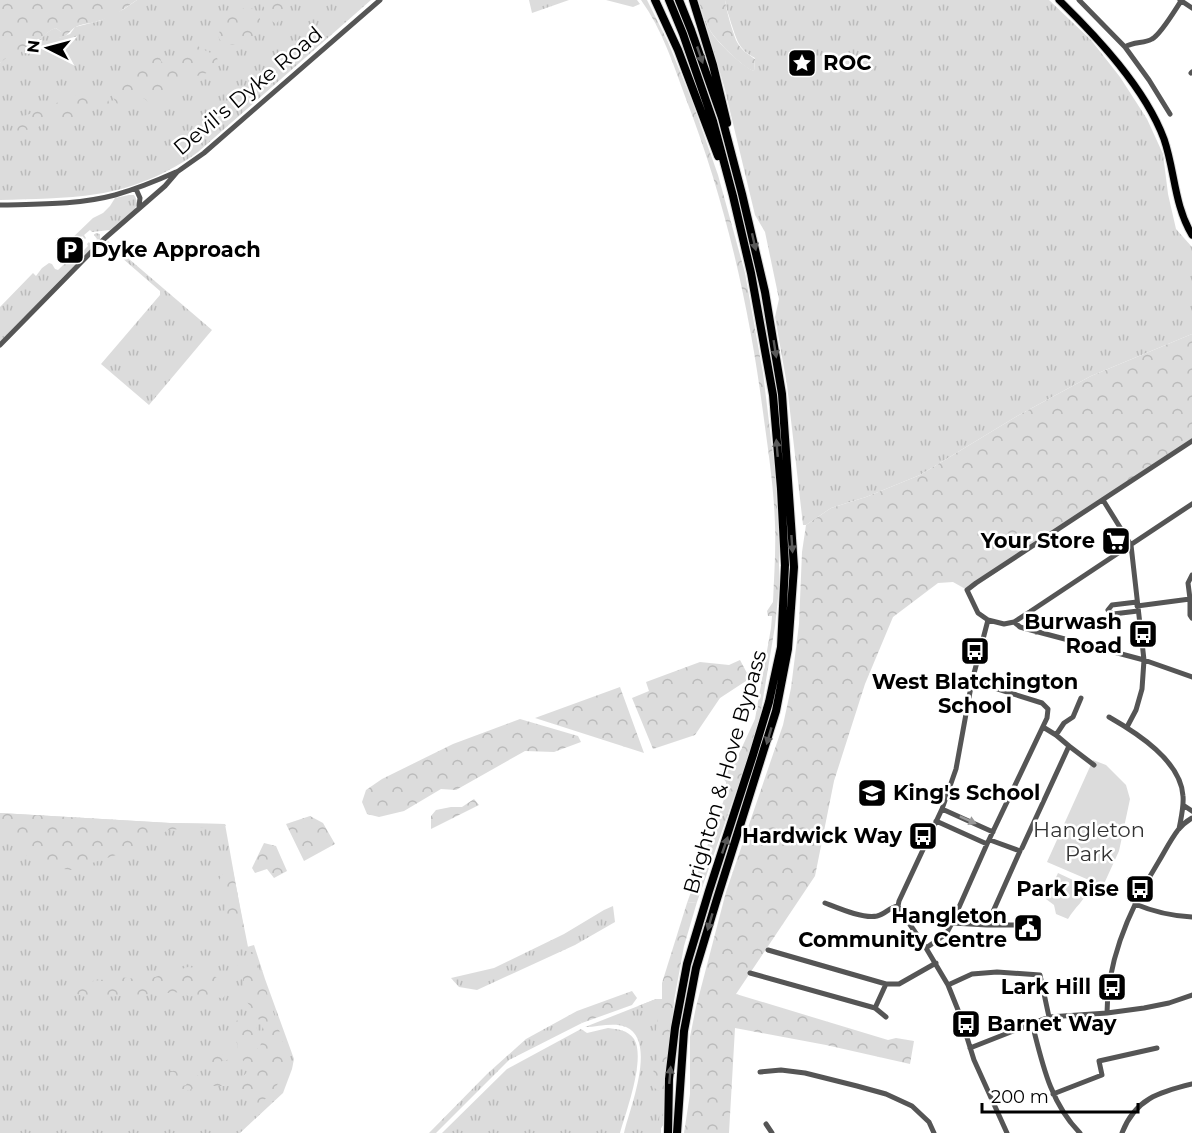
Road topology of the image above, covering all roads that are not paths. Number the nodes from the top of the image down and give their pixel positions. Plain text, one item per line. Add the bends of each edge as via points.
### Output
1 (380, 0) edge
2 (655, 0) edge
3 (669, 0) edge
4 (679, 0) edge
5 (693, 0) edge
6 (1059, 0) edge
7 (1079, 0) edge
8 (1180, 1) edge
9 (1192, 8) edge
10 (1125, 46) junction
11 (1170, 114) dead end
12 (733, 157) junction
13 (177, 172) junction
14 (136, 189) junction
15 (733, 196) junction
16 (0, 205) edge
17 (139, 208) junction
18 (1192, 235) edge
19 (0, 345) edge
20 (1192, 441) edge
21 (1103, 500) junction
22 (1192, 504) edge
23 (1131, 544) junction
24 (1192, 575) edge
25 (1190, 599) junction
26 (1137, 606) junction
27 (1031, 611) junction
28 (1192, 618) edge
29 (988, 620) junction
30 (1014, 621) junction
31 (1036, 632) junction
32 (1144, 660) junction
33 (1192, 677) edge
34 (972, 681) junction
35 (1081, 698) dead end
36 (1109, 717) dead end
37 (1043, 727) junction
38 (1127, 727) junction
39 (1056, 735) junction
40 (1069, 746) junction
41 (1094, 765) dead end
42 (1183, 805) junction
43 (942, 809) junction
44 (1192, 811) edge
45 (1192, 818) edge
46 (936, 821) junction
47 (1179, 828) junction
48 (993, 832) junction
49 (988, 842) junction
50 (1022, 848) dead end
51 (825, 903) dead end
52 (1136, 904) junction
53 (898, 906) junction
54 (1192, 916) edge
55 (1026, 918) dead end
56 (952, 923) junction
57 (987, 925) junction
58 (926, 948) junction
59 (768, 950) dead end
60 (936, 963) junction
61 (750, 973) dead end
62 (886, 984) junction
63 (948, 985) junction
64 (1192, 995) edge
65 (875, 1008) junction
66 (1107, 1013) junction
67 (886, 1017) dead end
68 (1049, 1017) junction
69 (1032, 1023) junction
70 (970, 1048) junction
71 (1157, 1048) dead end
72 (760, 1072) dead end
73 (1192, 1084) edge
74 (1053, 1094) junction
75 (766, 1124) dead end
76 (668, 1133) edge
77 (677, 1133) edge
78 (772, 1133) edge
79 (934, 1133) edge
80 (1007, 1133) edge
81 (1080, 1133) edge
82 (1122, 1133) edge

1 - 13 street, Devil's Dyke Road
2 - 15 highway
3 - 15 highway, Brighton & Hove Bypass via 702,87
4 -> 12 highway, Brighton & Hove Bypass
5 - 12 highway via 727,117
6 - 18 main road via 1102,45 1147,105 1163,138 1178,203
7 - 10 street
8 - 9 street
8 - 10 street via 1154,39
10 - 11 street
12 -> 77 highway, Brighton & Hove Bypass via 763,281 782,394 794,567 789,649 776,711 696,968 684,1031
13 - 14 street
13 - 17 street, Devil's Dyke Road
14 - 16 street via 80,201
14 - 17 street
76 -> 15 highway, Brighton & Hove Bypass via 669,1079 687,964 769,702 781,647 785,565 773,395
17 - 19 street, Devil's Dyke Road
20 - 21 street
21 - 23 street
21 - 29 street via 967,590 978,613
22 - 23 street
23 - 26 street
23 - 27 street
24 - 25 street via 1188,583
25 - 26 street
25 - 28 street
26 - 32 street
27 - 30 street
27 - 31 street
29 - 30 street via 1004,624
29 - 34 street
30 - 31 street
31 - 32 street
32 - 33 street
32 - 38 street via 1142,689
34 - 37 street via 1042,703 1048,709
34 - 43 street via 956,768
35 - 39 street via 1072,717
36 - 38 street
37 - 39 street
37 - 48 street
38 - 42 street via 1159,752 1174,770 1181,783
39 - 40 street
40 - 41 street
40 - 50 street
42 - 44 street
42 - 47 street
43 - 46 street
43 -> 48 street
45 - 47 street
46 - 49 street
46 - 53 street
47 - 52 street
48 - 49 street
49 - 56 street
49 - 57 street via 1020,851
51 - 53 street via 870,916
52 - 54 street via 1175,916
52 - 66 street via 1118,946 1109,981
53 - 58 street
55 - 57 street via 1023,925
56 - 57 street
56 - 58 street via 946,934
58 - 60 street
59 - 62 street
60 - 62 street via 899,984
60 - 63 street
61 - 65 street
62 - 65 street
63 - 68 street via 972,974 1040,975
63 - 70 street
64 - 66 street via 1169,1003
65 - 67 street
66 - 68 street
68 - 69 street
69 - 70 street
69 - 74 street
70 - 80 street
71 - 74 street via 1099,1061 1102,1075
72 - 79 street via 805,1073 886,1094 912,1107 929,1122
73 - 82 street via 1152,1096 1137,1107
74 - 81 street
75 - 78 street

